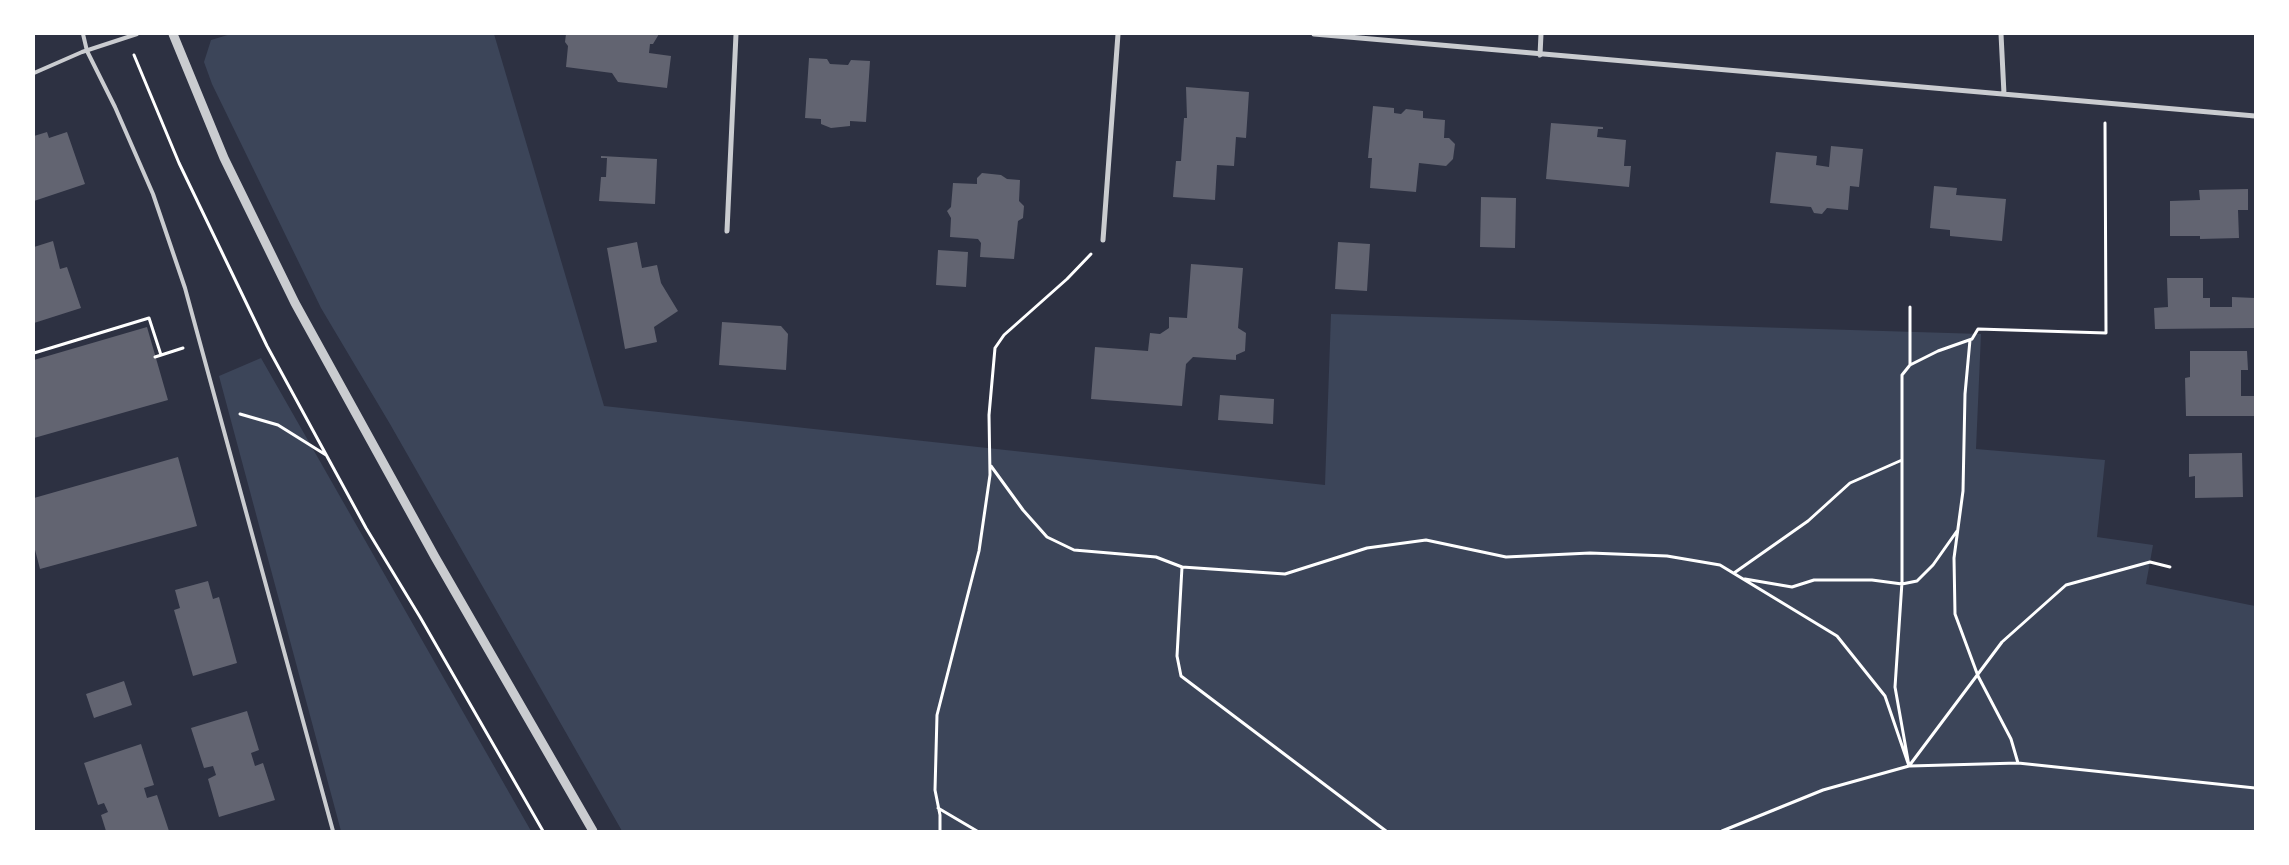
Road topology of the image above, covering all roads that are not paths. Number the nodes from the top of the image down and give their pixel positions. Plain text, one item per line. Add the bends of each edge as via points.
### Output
1 (83, 34) edge
2 (136, 34) edge
3 (173, 34) edge
4 (736, 34) edge
5 (1118, 34) edge
6 (1314, 34) edge
7 (1541, 34) edge
8 (2001, 34) edge
9 (87, 50) junction
10 (1540, 55) junction
11 (34, 73) edge
12 (2004, 94) junction
13 (2255, 116) edge
14 (727, 231) dead end
15 (1103, 240) road end
16 (333, 831) edge
17 (593, 831) edge

1 - 9 lane
2 - 9 lane
3 - 17 street via 224,158 295,303 435,557
4 - 14 street
5 - 15 street
6 - 10 street
7 - 10 street
8 - 12 street
9 - 11 lane
9 - 16 lane via 153,194 185,288
10 - 12 street
12 - 13 street

